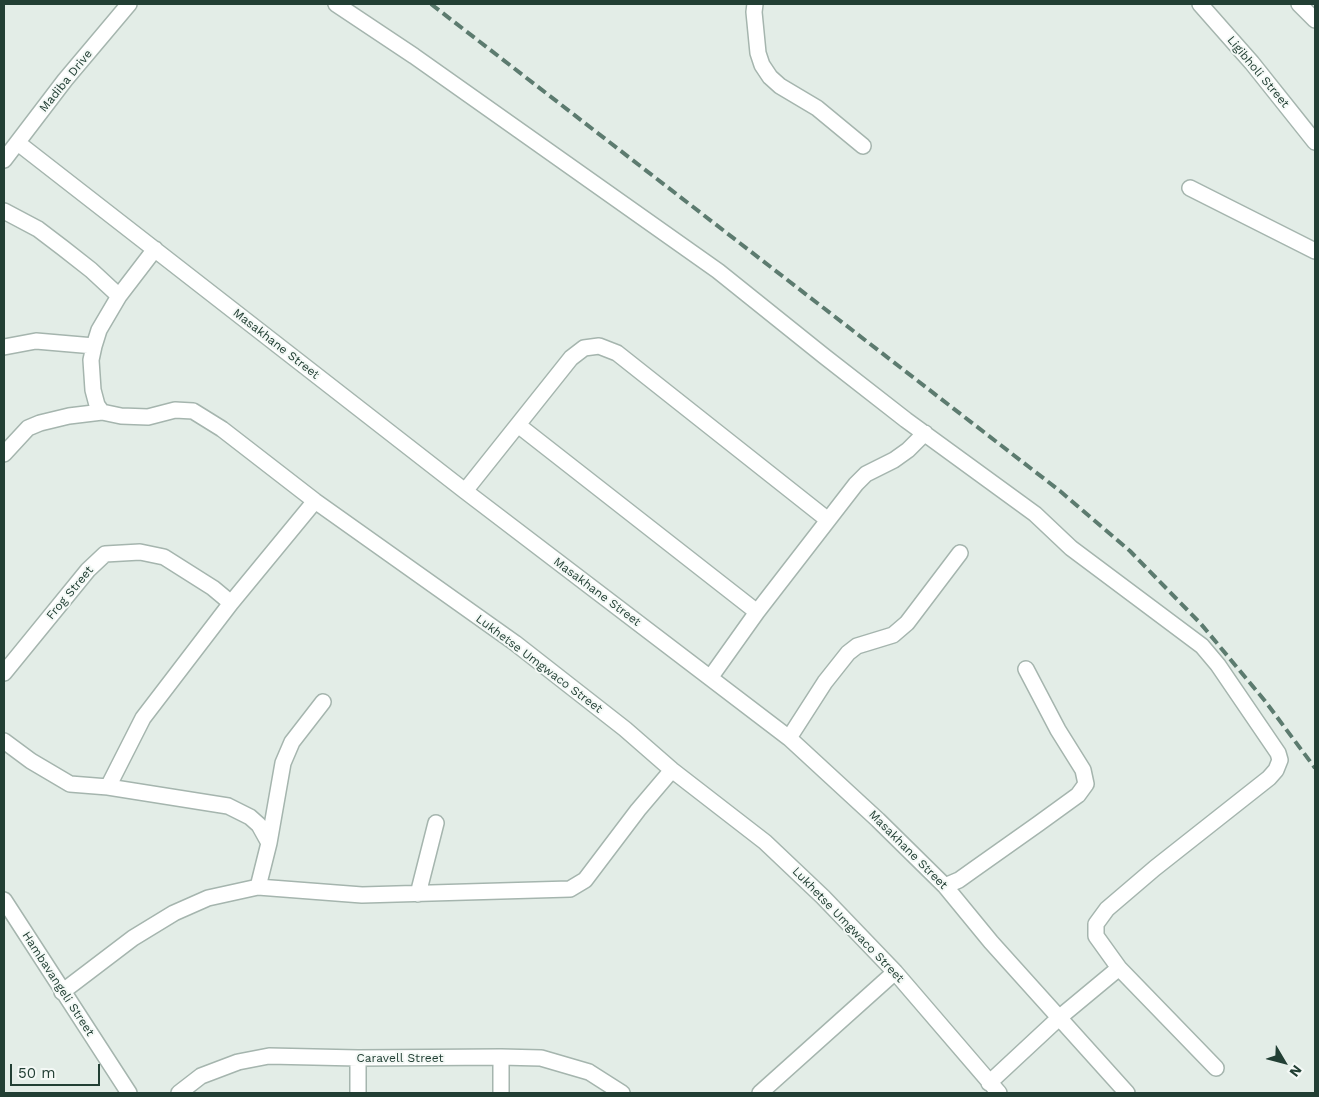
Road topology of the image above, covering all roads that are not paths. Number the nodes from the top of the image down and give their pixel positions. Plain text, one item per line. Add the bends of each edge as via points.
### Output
1 (129, 4) edge
2 (336, 4) edge
3 (755, 4) edge
4 (1200, 4) edge
5 (1299, 4) edge
6 (1315, 20) edge
7 (1315, 142) edge
8 (18, 143) junction
9 (863, 146) dead end
10 (4, 160) edge
11 (1190, 188) dead end
12 (4, 211) edge
13 (155, 250) junction
14 (1315, 251) edge
15 (119, 296) junction
16 (94, 346) junction
17 (4, 347) edge
18 (102, 412) junction
19 (518, 425) junction
20 (925, 433) junction
21 (4, 454) edge
22 (465, 491) junction
23 (315, 501) junction
24 (828, 520) junction
25 (960, 553) dead end
26 (231, 603) junction
27 (757, 612) junction
28 (1026, 669) dead end
29 (4, 673) edge
30 (710, 678) junction
31 (323, 702) dead end
32 (789, 738) junction
33 (4, 741) edge
34 (672, 770) junction
35 (108, 786) junction
36 (436, 823) dead end
37 (268, 843) junction
38 (944, 886) junction
39 (258, 887) junction
40 (418, 894) junction
41 (4, 900) edge
42 (1119, 968) junction
43 (896, 972) junction
44 (62, 992) junction
45 (1060, 1017) junction
46 (501, 1057) junction
47 (358, 1058) junction
48 (1216, 1068) dead end
49 (994, 1088) edge
50 (129, 1093) edge
51 (179, 1093) edge
52 (358, 1093) edge
53 (501, 1093) edge
54 (622, 1093) edge
55 (760, 1093) edge
56 (1127, 1093) edge

1 - 8 street, Madiba Drive
2 - 20 street via 718,272
3 - 9 street via 758,52 770,77 817,108
4 - 7 street, Ligibholi Street
5 - 6 street
8 - 10 street, Madiba Drive
8 - 13 street, Masakhane Street
11 - 14 street
12 - 15 street via 63,248
13 - 15 street
13 - 22 street, Masakhane Street
15 - 16 street
16 - 17 street via 36,341
16 - 18 street via 91,360 93,390
18 - 21 street, Lukhetse Umgwaco Street via 69,416 28,428
18 - 23 street, Lukhetse Umgwaco Street via 148,417 175,410 193,411 222,429
19 - 22 street
19 - 24 street via 571,358 584,348 599,346 617,353
19 - 27 street
20 - 24 street via 894,460 866,474
20 - 42 street via 1035,514 1071,548 1202,646 1241,696 1278,753 1280,760 1269,778 1154,868 1096,924 1096,936
22 - 30 street, Masakhane Street
23 - 26 street
23 - 34 street, Lukhetse Umgwaco Street via 514,644 625,729
24 - 27 street
25 - 32 street via 907,623 893,635 857,646 848,653
26 - 29 street, Frog Street via 164,557 140,552 105,554 88,570
26 - 35 street via 143,718
27 - 30 street
28 - 38 street via 1083,770 1086,784 1078,795 1038,824 959,880
30 - 32 street, Masakhane Street
31 - 37 street via 292,742 283,763
32 - 38 street, Masakhane Street
33 - 35 street via 70,784
34 - 40 street via 585,880 570,889
34 - 43 street, Lukhetse Umgwaco Street via 765,842
35 - 37 street via 228,806 259,825
36 - 40 street
37 - 39 street
38 - 45 street, Masakhane Street
39 - 40 street via 362,896
39 - 44 street via 208,898 174,913 133,938
41 - 44 street, Hambavangeli Street
42 - 45 street
42 - 48 street
43 - 49 street, Lukhetse Umgwaco Street
43 - 55 street
44 - 50 street, Hambavangeli Street
45 - 49 street
45 - 56 street, Masakhane Street
46 - 47 street, Caravell Street
46 - 53 street
46 - 54 street, Caravell Street via 541,1058 589,1072
47 - 51 street, Caravell Street via 261,1057 201,1076
47 - 52 street

